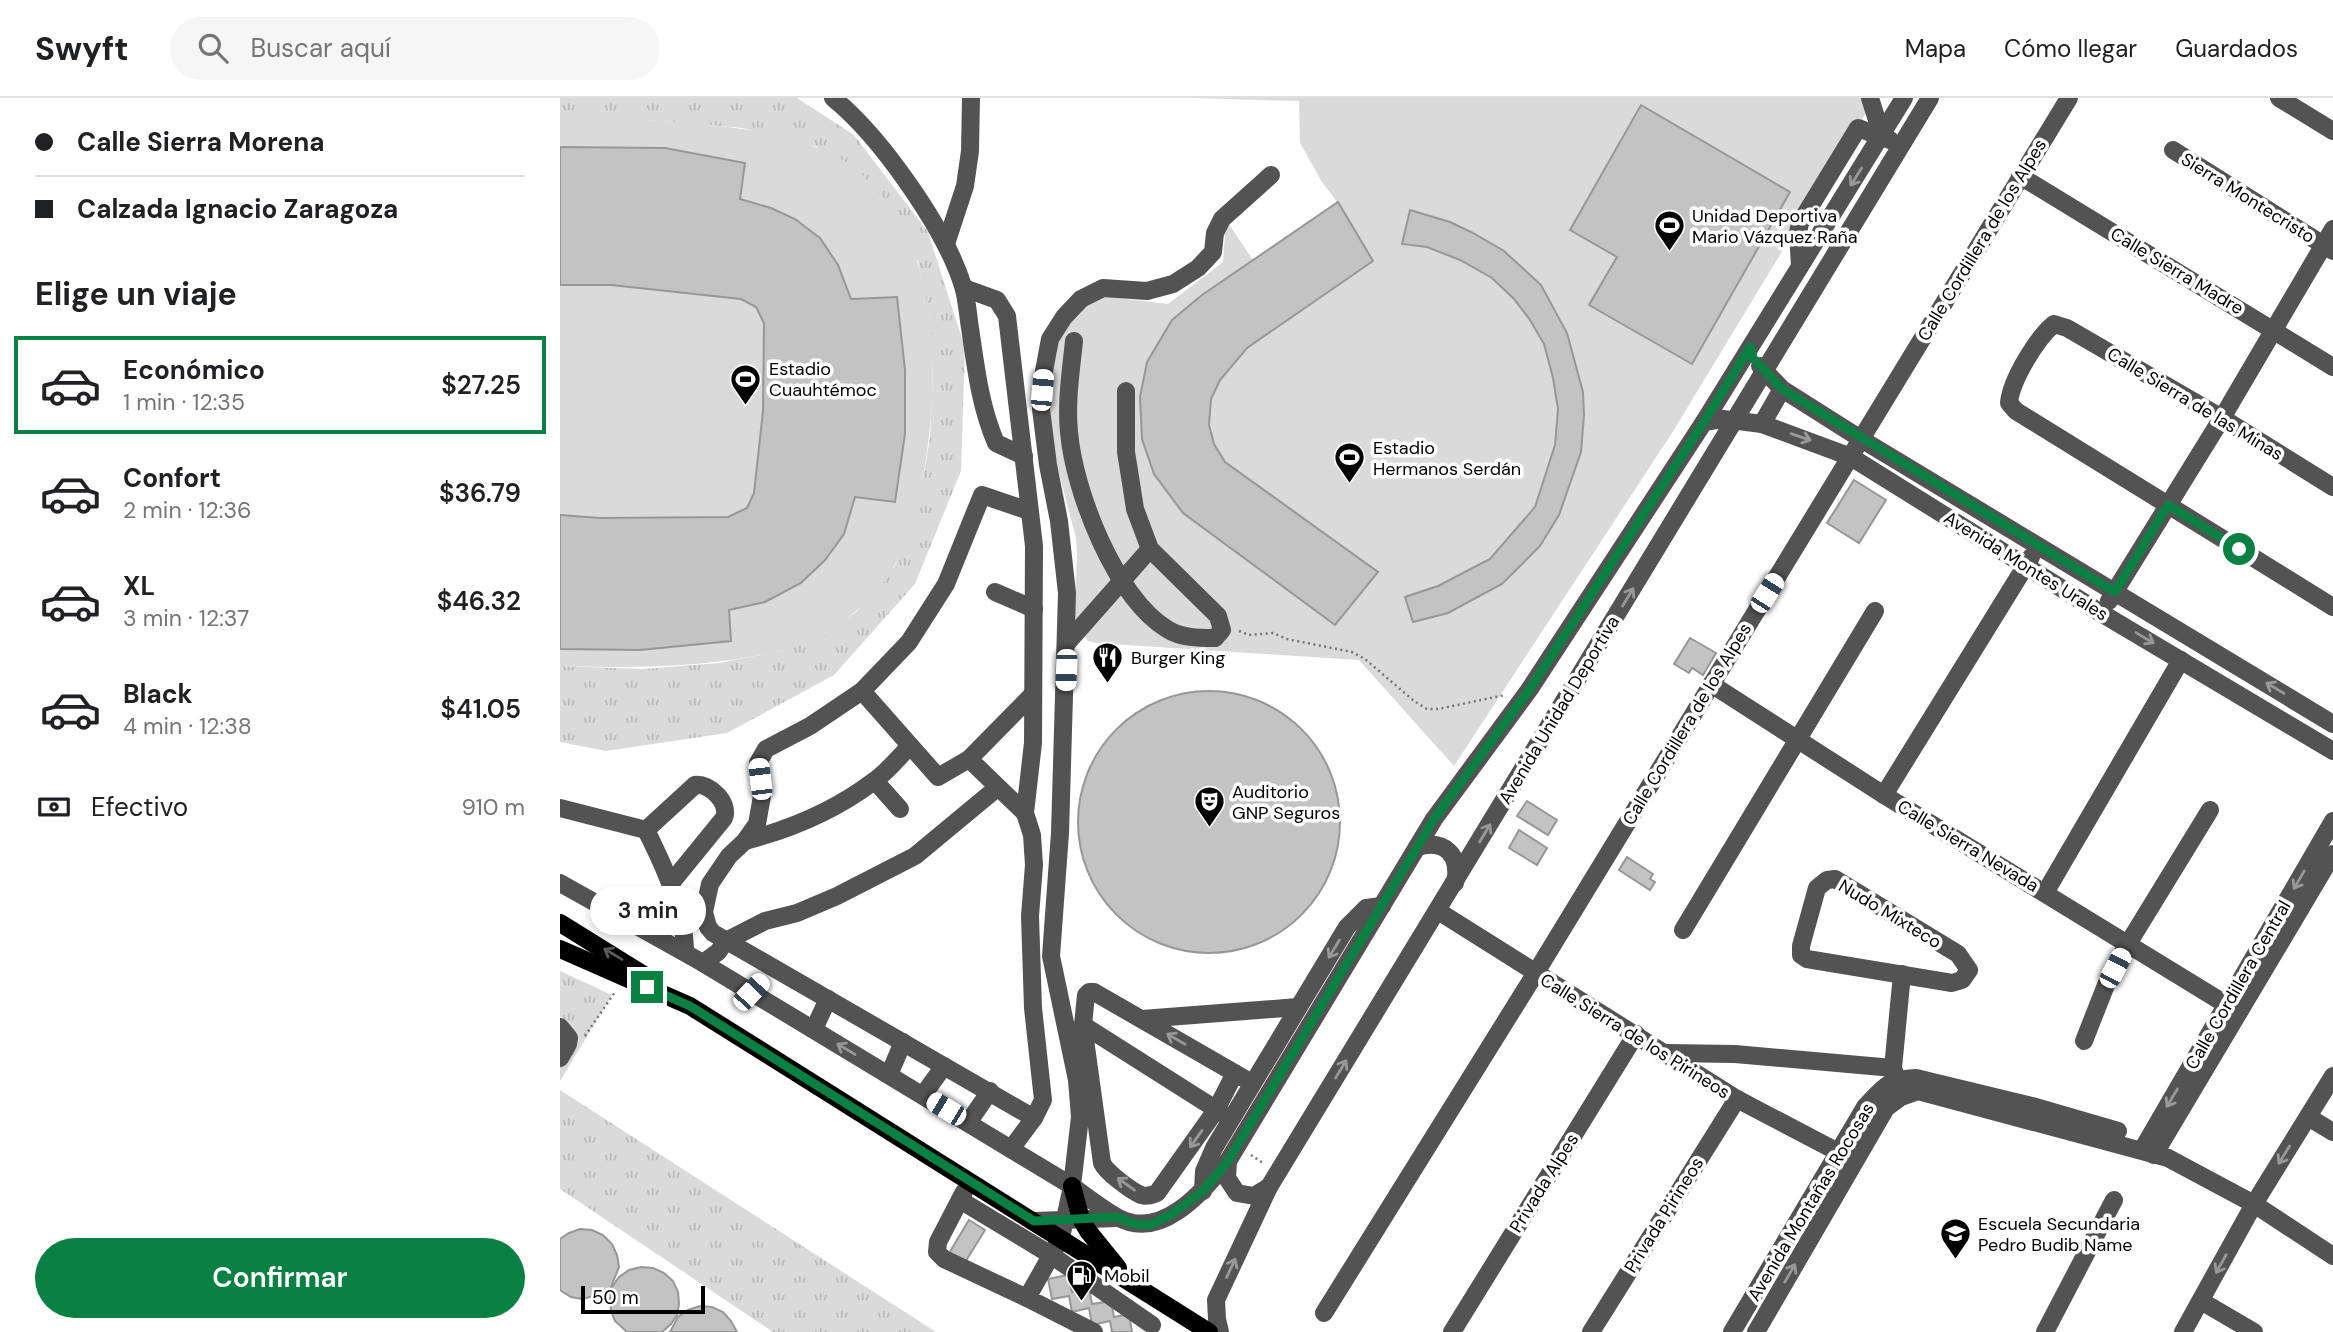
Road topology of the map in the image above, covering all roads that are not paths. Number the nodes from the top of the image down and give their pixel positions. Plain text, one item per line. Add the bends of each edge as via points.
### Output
1 (833, 98) edge
2 (971, 98) edge
3 (1870, 98) edge
4 (1904, 98) edge
5 (1930, 98) edge
6 (2069, 98) edge
7 (2279, 98) edge
8 (2333, 131) edge
9 (1882, 136) junction
10 (1900, 146) junction
11 (2173, 150) dead end
12 (1272, 175) dead end
13 (2020, 176) junction
14 (2333, 229) edge
15 (946, 244) junction
16 (2328, 248) edge
17 (964, 288) junction
18 (2272, 329) junction
19 (1074, 341) dead end
20 (1750, 347) junction
21 (2333, 367) edge
22 (1766, 372) junction
23 (1782, 389) junction
24 (1126, 390) dead end
25 (2222, 418) junction
26 (1735, 421) junction
27 (1704, 422) junction
28 (1762, 424) junction
29 (1861, 439) junction
30 (1024, 456) junction
31 (1851, 457) junction
32 (2333, 487) edge
33 (2168, 505) junction
34 (1029, 511) junction
35 (2037, 546) junction
36 (1150, 549) junction
37 (2025, 566) junction
38 (1121, 582) junction
39 (995, 592) dead end
40 (2115, 592) junction
41 (2333, 607) edge
42 (1034, 609) junction
43 (1875, 611) dead end
44 (2101, 612) junction
45 (1067, 643) junction
46 (2181, 660) junction
47 (1710, 684) junction
48 (862, 691) junction
49 (1033, 694) junction
50 (2333, 724) edge
51 (1799, 741) junction
52 (909, 747) junction
53 (2333, 751) edge
54 (969, 758) junction
55 (875, 781) junction
56 (997, 788) junction
57 (1884, 795) junction
58 (560, 808) edge
59 (900, 809) dead end
60 (2210, 810) dead end
61 (1025, 813) junction
62 (2333, 821) edge
63 (646, 830) junction
64 (745, 841) junction
65 (1417, 847) junction
66 (2333, 854) edge
67 (560, 883) edge
68 (671, 883) junction
69 (1455, 883) junction
70 (2045, 892) junction
71 (1382, 906) junction
72 (1438, 911) junction
73 (560, 923) edge
74 (1683, 930) dead end
75 (726, 941) junction
76 (2129, 944) junction
77 (560, 950) edge
78 (685, 952) junction
79 (703, 962) junction
80 (771, 966) junction
81 (1535, 974) junction
82 (1902, 974) junction
83 (751, 992) junction
84 (828, 999) junction
85 (2227, 1005) junction
86 (690, 1006) junction
87 (1298, 1007) junction
88 (1142, 1019) junction
89 (1083, 1025) junction
90 (560, 1027) edge
91 (814, 1030) junction
92 (1636, 1034) junction
93 (2084, 1041) dead end
94 (903, 1042) junction
95 (564, 1051) edge
96 (1667, 1053) junction
97 (944, 1066) junction
98 (1235, 1073) junction
99 (1895, 1073) junction
100 (889, 1075) junction
101 (2333, 1076) edge
102 (1252, 1083) junction
103 (990, 1091) junction
104 (923, 1096) junction
105 (1900, 1097) junction
106 (1737, 1099) junction
107 (1224, 1115) junction
108 (2308, 1117) junction
109 (1034, 1118) junction
110 (968, 1123) junction
111 (2333, 1132) edge
112 (1011, 1149) junction
113 (2154, 1150) junction
114 (1838, 1152) junction
115 (1228, 1161) junction
116 (970, 1180) junction
117 (1072, 1185) junction
118 (1269, 1187) junction
119 (1203, 1191) junction
120 (960, 1200) junction
121 (2114, 1200) dead end
122 (2254, 1205) junction
123 (1117, 1217) junction
124 (1068, 1225) junction
125 (1051, 1255) junction
126 (2333, 1256) edge
127 (1135, 1285) junction
128 (1027, 1298) junction
129 (2201, 1301) junction
130 (1174, 1310) junction
131 (1324, 1313) dead end
132 (1146, 1328) edge
133 (1094, 1332) edge
134 (1209, 1332) edge
135 (1220, 1332) edge
136 (1452, 1332) edge
137 (1591, 1332) edge
138 (1732, 1332) edge
139 (1756, 1332) edge
140 (2045, 1332) edge
141 (2183, 1332) edge
142 (2254, 1332) edge

1 - 15 street via 869,133
2 - 15 street via 965,186
3 - 9 street
4 - 9 street, Avenida Unidad Deportiva
5 - 10 street, Avenida Unidad Deportiva
6 - 13 street, Calle Cordillera de los Alpes
7 - 8 street
9 - 10 street
9 -> 20 street, Avenida Unidad Deportiva
10 - 22 street, Avenida Unidad Deportiva
11 - 16 street, Sierra Montecristo
12 - 45 street via 1222,219 1213,252 1198,268 1173,285 1147,291 1103,288 1082,299 1051,339 1041,410 1065,564
13 - 18 street, Calle Sierra Madre
13 - 29 street, Calle Cordillera de los Alpes
14 - 16 street
15 - 17 street
16 - 18 street
17 - 30 street via 988,424 996,443
17 - 30 street via 997,300 1007,316
18 - 21 street, Calle Sierra Madre
18 - 25 street
19 - 38 street via 1068,392 1073,457 1096,529
20 - 22 street, Avenida Montes Urales
20 - 27 street, Avenida Unidad Deportiva
22 - 23 street, Avenida Montes Urales
22 - 26 street, Avenida Unidad Deportiva
23 - 28 street
23 - 29 street, Avenida Montes Urales
24 - 36 street via 1126,452 1135,509
25 - 32 street, Calle Sierra de las Minas
25 - 33 street
25 - 33 street, Calle Sierra de las Minas via 2067,328 2054,324 2044,333 2010,391 2009,403
26 - 27 street, Avenida Montes Urales
26 - 28 street, Avenida Montes Urales
69 -> 26 street, Avenida Unidad Deportiva
27 - 65 street, Avenida Unidad Deportiva via 1529,690
28 -> 31 street, Avenida Montes Urales
29 - 31 street, Calle Cordillera de los Alpes
29 - 35 street, Avenida Montes Urales
30 - 34 street
31 - 37 street, Avenida Montes Urales
31 - 47 street, Calle Cordillera de los Alpes
33 - 40 street
33 - 41 street
34 - 42 street
34 - 48 street via 982,495 946,584 909,642
35 - 37 street
35 - 40 street, Avenida Montes Urales
36 - 38 street
36 - 38 street via 1218,617 1222,630 1214,638 1196,638 1167,629
37 - 44 street, Avenida Montes Urales
37 - 57 street
38 - 45 street
39 - 42 street
40 - 44 street
50 -> 40 street, Avenida Montes Urales
42 - 49 street
43 - 51 street
44 -> 46 street, Avenida Montes Urales
45 - 117 street via 1051,956 1077,1080 1080,1117
46 - 53 street, Avenida Montes Urales
46 - 70 street
47 - 51 street, Calle Sierra Nevada
47 - 81 street, Calle Cordillera de los Alpes
48 - 52 street
48 - 64 street via 766,749 758,763 762,796 757,824
49 - 54 street
49 - 61 street
51 - 57 street, Calle Sierra Nevada
51 - 74 street
52 - 54 street via 938,777
52 - 55 street
54 - 56 street
55 - 59 street
55 - 64 street via 781,832
56 - 61 street
56 - 75 street via 915,856 837,896 765,921
57 - 70 street, Calle Sierra Nevada
58 - 63 street
60 - 76 street
61 - 109 street via 1034,865 1030,916 1033,1008 1043,1100
62 -> 85 street, Calle Cordillera Central
63 - 68 street
63 - 68 street via 695,785 708,787 725,805 724,818
64 - 75 street via 710,884 704,912 708,927
65 - 69 street via 1439,845 1449,851 1458,872
65 - 71 street, Avenida Unidad Deportiva
66 - 113 street, Calle Cordillera Central
67 - 78 street, Avenida Unidad Deportiva
68 - 78 street
69 - 72 street, Avenida Unidad Deportiva
70 - 76 street, Calle Sierra Nevada
71 -> 87 street via 1366,908 1347,928
71 - 115 street, Avenida Unidad Deportiva
72 - 81 street, Calle Sierra de los Pirineos
118 -> 72 street, Avenida Unidad Deportiva
86 -> 73 main road
75 - 79 street
75 - 80 street
76 - 85 street, Calle Sierra Nevada
76 - 93 street via 2106,985
77 - 86 main road
78 - 79 street, Avenida Unidad Deportiva
79 - 83 street, Avenida Unidad Deportiva
80 - 83 street
80 - 84 street
81 - 92 street, Calle Sierra de los Pirineos
81 - 131 street, Calle Cordillera de los Alpes
82 - 82 street, Nudo Mixteco via 1801,955 1821,884 1835,880 1958,954 1969,970 1952,984
82 - 99 street
83 - 91 street, Avenida Unidad Deportiva
84 - 91 street
84 - 94 street
85 -> 113 street, Calle Cordillera Central
86 - 116 main road
87 - 88 street
87 - 102 street
88 - 89 street via 1089,992 1084,999
98 -> 88 street
89 - 107 street
107 -> 89 street via 1157,1193 1141,1195 1105,1170 1102,1163
90 - 95 street via 569,1038
100 -> 91 street, Avenida Unidad Deportiva
92 - 96 street, Calle Sierra de los Pirineos
92 - 136 street, Privada Alpes
94 - 97 street
94 - 100 street
96 - 99 street via 1735,1054
96 - 106 street, Calle Sierra de los Pirineos
97 - 103 street
97 - 104 street
98 - 102 street
98 - 107 street
99 - 105 street
99 - 113 street via 2032,1106
99 - 114 street, Avenida Montañas Rocosas via 1865,1107
100 - 104 street, Avenida Unidad Deportiva
101 - 108 street
102 - 107 street
103 - 109 street
103 - 110 street
104 - 110 street, Avenida Unidad Deportiva
105 - 113 street via 1918,1091
139 -> 105 street, Avenida Montañas Rocosas via 1886,1108
106 - 114 street, Calle Sierra de los Pirineos
106 - 137 street, Privada Pirineos
107 - 119 street via 1204,1171
108 - 111 street
108 -> 122 street
109 - 112 street
110 - 112 street, Avenida Unidad Deportiva
112 - 117 street, Avenida Unidad Deportiva
113 - 122 street
114 - 138 street, Avenida Montañas Rocosas
115 - 118 street via 1227,1178 1237,1192 1254,1196
115 - 119 street, Avenida Unidad Deportiva
116 - 120 street
116 - 124 main road via 1034,1221
117 - 123 street, Avenida Unidad Deportiva
117 - 124 main road
135 -> 118 street, Avenida Unidad Deportiva via 1216,1300
119 - 123 street, Avenida Unidad Deportiva via 1150,1225
120 - 125 street
120 - 128 street via 937,1252
121 - 140 street
122 - 126 street
122 -> 129 street
123 - 124 street, Avenida Unidad Deportiva
124 - 125 street
124 - 127 main road
124 - 127 main road via 1102,1249
125 - 128 street
125 - 132 street
127 - 130 main road
128 - 133 street
129 - 141 street
129 - 142 street
130 - 132 street
130 - 134 main road

